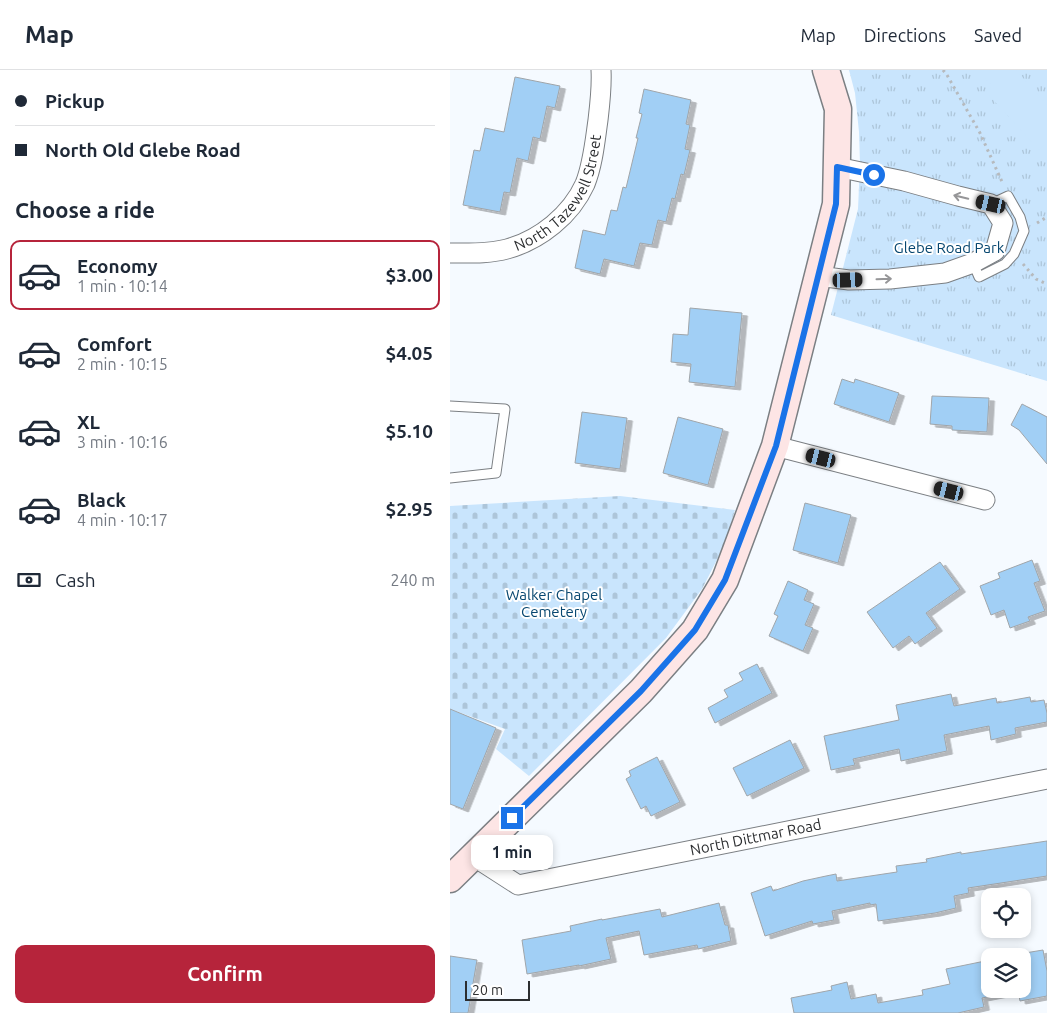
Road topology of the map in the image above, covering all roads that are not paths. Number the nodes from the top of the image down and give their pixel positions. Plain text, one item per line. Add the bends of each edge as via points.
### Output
1 (601, 70) edge
2 (826, 70) edge
3 (837, 167) junction
4 (991, 204) junction
5 (450, 253) edge
6 (973, 262) junction
7 (818, 276) junction
8 (450, 406) edge
9 (776, 446) junction
10 (450, 478) edge
11 (985, 500) dead end
12 (1047, 780) edge
13 (474, 856) junction
14 (450, 879) edge

1 - 5 street, North Tazewell Street via 594,152 584,184 568,209 545,231 520,245 494,252
2 - 3 street via 838,108
4 -> 3 street
3 - 7 street via 836,204
4 - 6 street via 1003,223 995,251
4 - 6 lane via 1008,196 1024,231 1014,254 1005,264 979,277
7 -> 6 street via 848,280 890,279 945,273
7 - 9 street
8 - 10 lane via 506,409 496,473
9 - 11 street
9 - 13 street via 725,580 695,630 641,691
12 - 13 street, North Dittmar Road via 518,886
13 - 14 street

